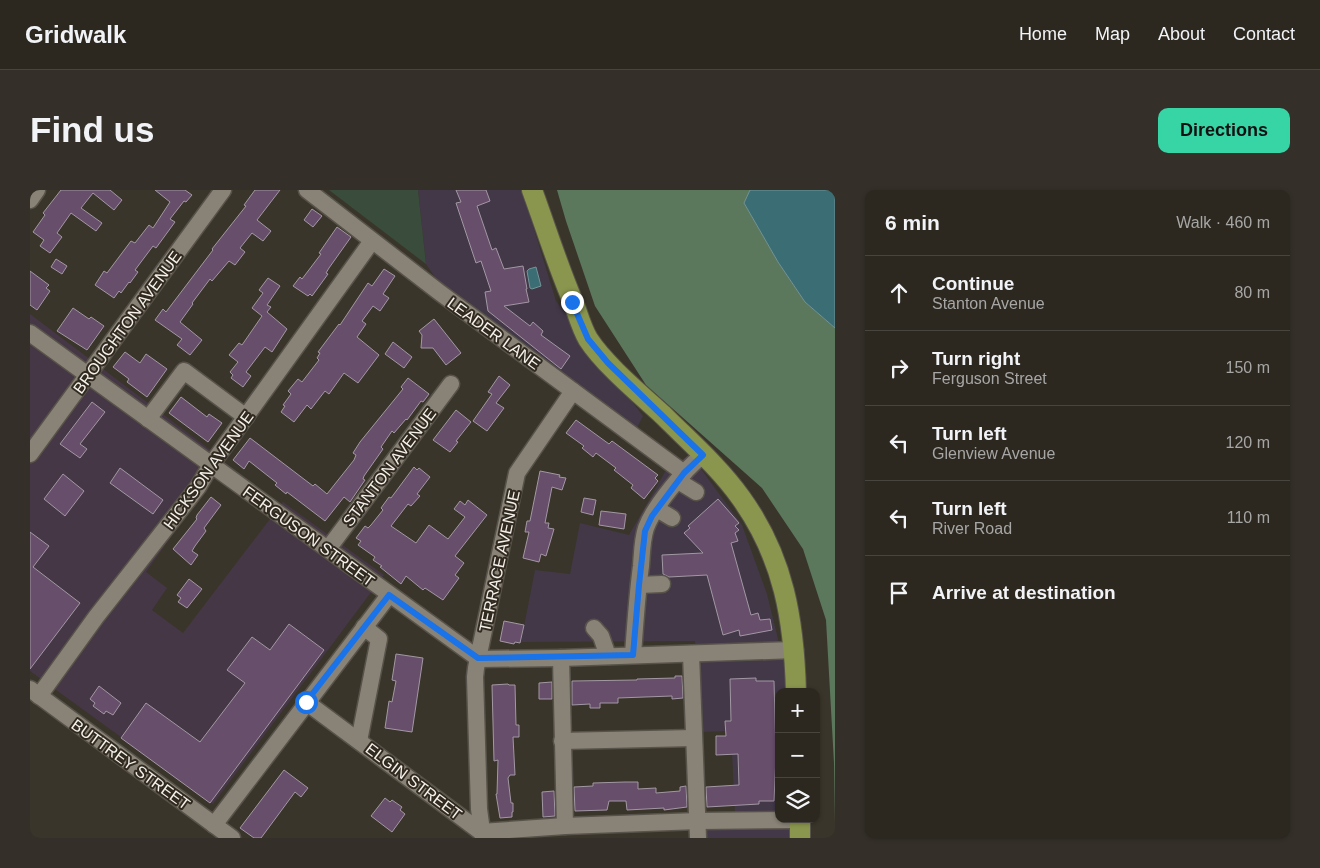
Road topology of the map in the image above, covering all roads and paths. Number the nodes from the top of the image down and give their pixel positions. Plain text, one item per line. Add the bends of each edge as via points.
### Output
1 (37, 190) edge
2 (222, 190) edge
3 (307, 190) edge
4 (532, 190) edge
5 (30, 200) edge
6 (372, 241) junction
7 (30, 333) edge
8 (88, 374) junction
9 (451, 384) dead end
10 (573, 391) junction
11 (246, 417) junction
12 (148, 419) junction
13 (30, 454) edge
14 (703, 455) junction
15 (211, 466) junction
16 (681, 477) junction
17 (696, 492) dead end
18 (657, 509) junction
19 (672, 518) dead end
20 (328, 549) junction
21 (662, 584) dead end
22 (639, 585) junction
23 (389, 595) junction
24 (364, 626) junction
25 (594, 628) dead end
26 (795, 650) junction
27 (691, 654) junction
28 (633, 655) junction
29 (608, 656) junction
30 (478, 658) junction
31 (561, 658) junction
32 (796, 688) edge
33 (35, 693) edge
34 (306, 702) junction
35 (693, 738) junction
36 (359, 741) junction
37 (562, 742) junction
38 (698, 821) junction
39 (214, 825) junction
40 (565, 826) junction
41 (800, 826) edge
42 (586, 832) edge
43 (482, 835) edge
44 (232, 838) edge
45 (698, 838) edge

1 - 5 street
2 - 8 street, BROUGHTON AVENUE
3 - 6 street, LEADER LANE
4 - 14 main road via 588,339 608,363
6 - 10 street, LEADER LANE
6 - 11 street, HICKSON AVENUE
7 - 8 street, FERGUSON STREET
8 - 12 street, FERGUSON STREET
8 - 13 street, BROUGHTON AVENUE
9 - 20 street, STANTON AVENUE
10 - 16 street, LEADER LANE
10 - 30 street, TERRACE AVENUE via 517,473
11 - 12 street via 184,371
11 - 15 street, HICKSON AVENUE
12 - 15 street, FERGUSON STREET
14 - 16 street
14 - 26 main road via 740,497 771,552 786,593
15 - 20 street, FERGUSON STREET
15 - 33 street, HICKSON AVENUE via 198,487
16 - 17 street, LEADER LANE
16 - 18 street
18 - 19 street
18 - 22 street via 645,531
20 - 23 street, FERGUSON STREET
21 - 22 street
22 - 28 street
23 - 24 street
23 - 30 street, FERGUSON STREET
24 - 34 street
24 - 36 street via 379,639
25 - 29 street via 602,636
26 - 27 street
26 - 32 main road
27 - 28 street
27 - 35 street
28 - 29 street
29 - 31 street
30 - 31 street
30 - 43 street, TERRACE AVENUE via 475,677
31 - 37 street
33 - 39 street, BUTTREY STREET
34 - 36 street, ELGIN STREET
34 - 39 street
35 - 37 street
35 - 38 street
36 - 43 street, ELGIN STREET
37 - 40 street
38 - 41 street
38 - 42 street
38 - 45 street
39 - 44 street, BUTTREY STREET
40 - 42 street
40 - 43 street

